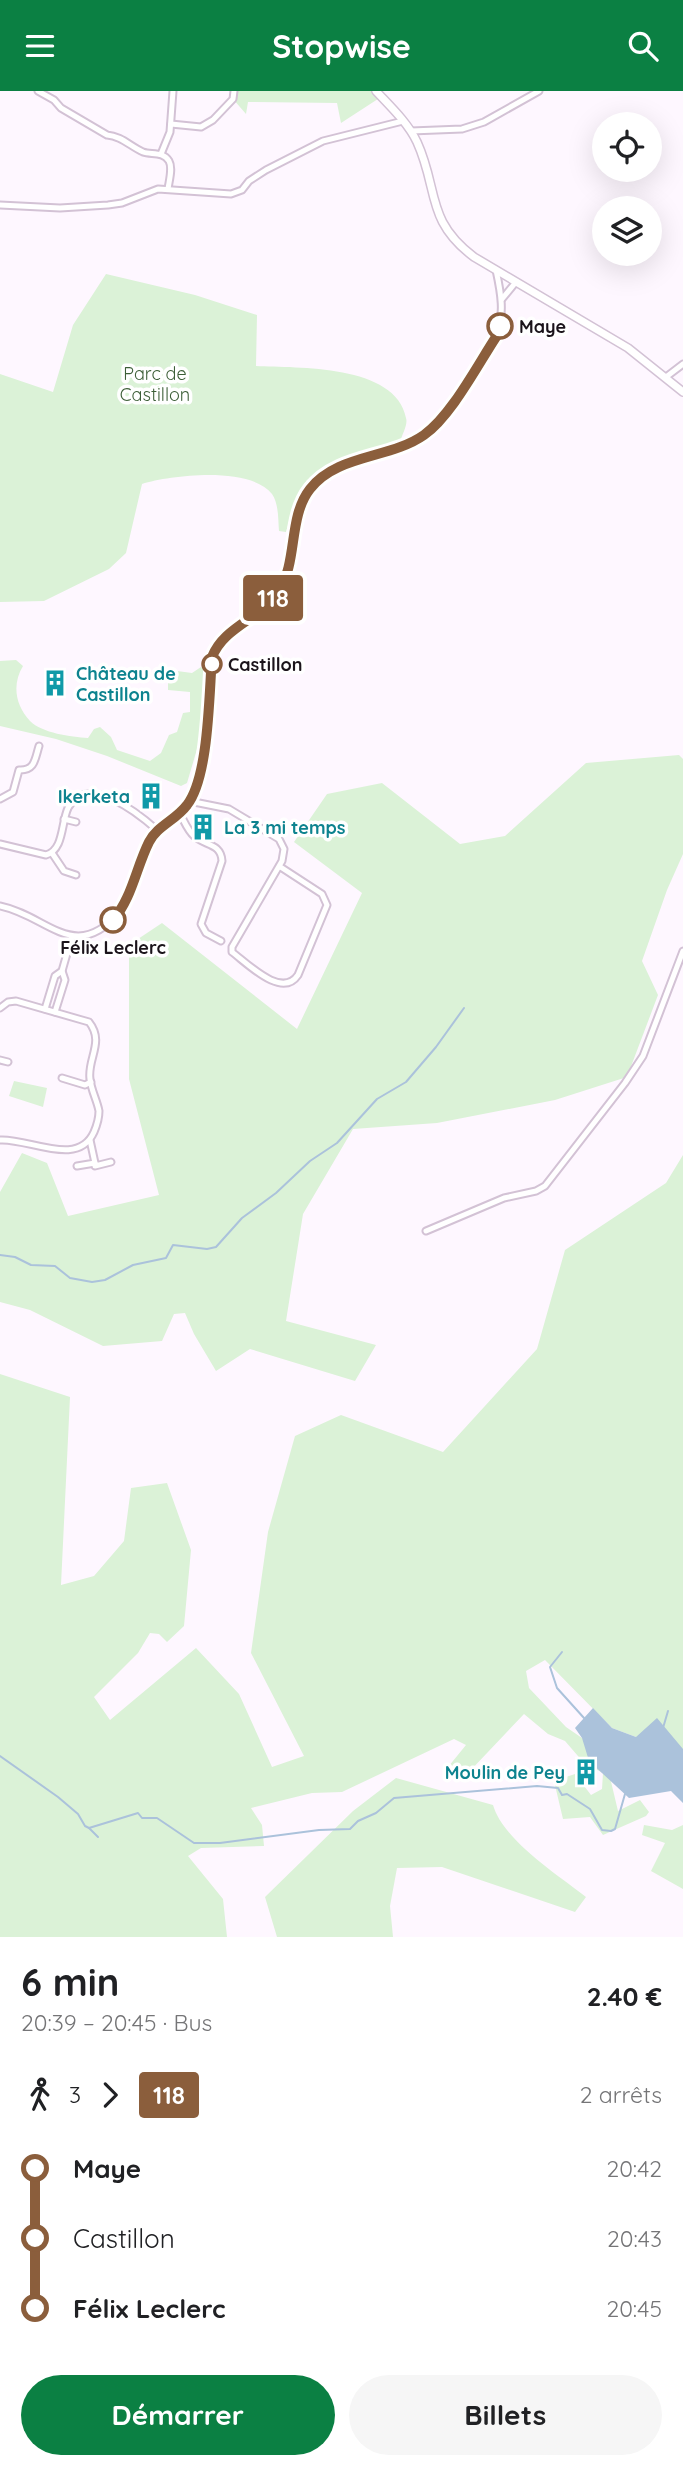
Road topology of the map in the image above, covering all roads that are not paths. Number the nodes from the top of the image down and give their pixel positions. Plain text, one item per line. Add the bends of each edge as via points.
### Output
1 (38, 91) edge
2 (173, 91) edge
3 (234, 91) edge
4 (376, 91) edge
5 (539, 91) edge
6 (403, 121) junction
7 (171, 124) junction
8 (411, 131) junction
9 (161, 154) junction
10 (168, 189) junction
11 (0, 205) edge
12 (496, 270) junction
13 (516, 282) junction
14 (502, 299) junction
15 (683, 364) edge
16 (666, 377) junction
17 (683, 392) edge
18 (39, 745) dead end
19 (0, 799) edge
20 (189, 801) junction
21 (179, 812) junction
22 (64, 819) junction
23 (76, 822) dead end
24 (158, 830) junction
25 (0, 844) edge
26 (52, 853) junction
27 (279, 866) junction
28 (76, 875) dead end
29 (0, 906) edge
30 (72, 936) junction
31 (221, 941) dead end
32 (683, 951) edge
33 (62, 971) junction
34 (52, 989) junction
35 (61, 991) junction
36 (0, 1008) edge
37 (45, 1009) junction
38 (55, 1012) junction
39 (0, 1060) edge
40 (8, 1062) dead end
41 (62, 1078) dead end
42 (91, 1082) junction
43 (0, 1140) edge
44 (90, 1140) junction
45 (111, 1162) dead end
46 (95, 1163) junction
47 (77, 1166) dead end
48 (426, 1231) dead end

1 - 9 street via 107,135 145,153
2 - 7 street
3 - 7 street via 233,99 201,127
4 - 6 street
5 - 8 street via 484,123 462,129
6 - 8 street
6 - 10 street via 323,141 231,194
7 - 9 street
8 - 12 street via 435,209 447,232
9 - 10 street via 170,165
10 - 11 street via 108,205
12 - 13 street
12 - 14 street
13 - 14 street
13 - 16 street via 628,348
14 - 20 street via 496,337 438,425 421,437 341,466 308,491 280,590 218,644 212,657 201,770
15 - 16 street
16 - 17 street
18 - 19 street via 33,767 19,770 13,792
20 - 21 street
20 - 27 street via 229,809 279,839 284,849
21 - 24 street
21 - 31 street via 196,838 222,853 201,924 206,933
22 - 23 street
22 - 24 street via 74,800 94,794 120,803
22 - 26 street
24 - 30 street via 147,845 121,911 95,932
25 - 26 street
26 - 28 street via 64,871
27 - 27 street via 232,952 273,982 283,984 298,975 327,905 322,894
29 - 30 street
30 - 33 street
32 - 48 street via 643,1056 545,1186
33 - 34 street via 55,976
33 - 35 street
34 - 35 street
34 - 37 street
35 - 38 street
36 - 37 street via 16,1001
37 - 38 street
38 - 42 street via 93,1027 96,1047
39 - 40 street
41 - 42 street via 85,1085
42 - 44 street via 99,1111
43 - 44 street via 67,1151
44 - 46 street
45 - 46 street
46 - 47 street

